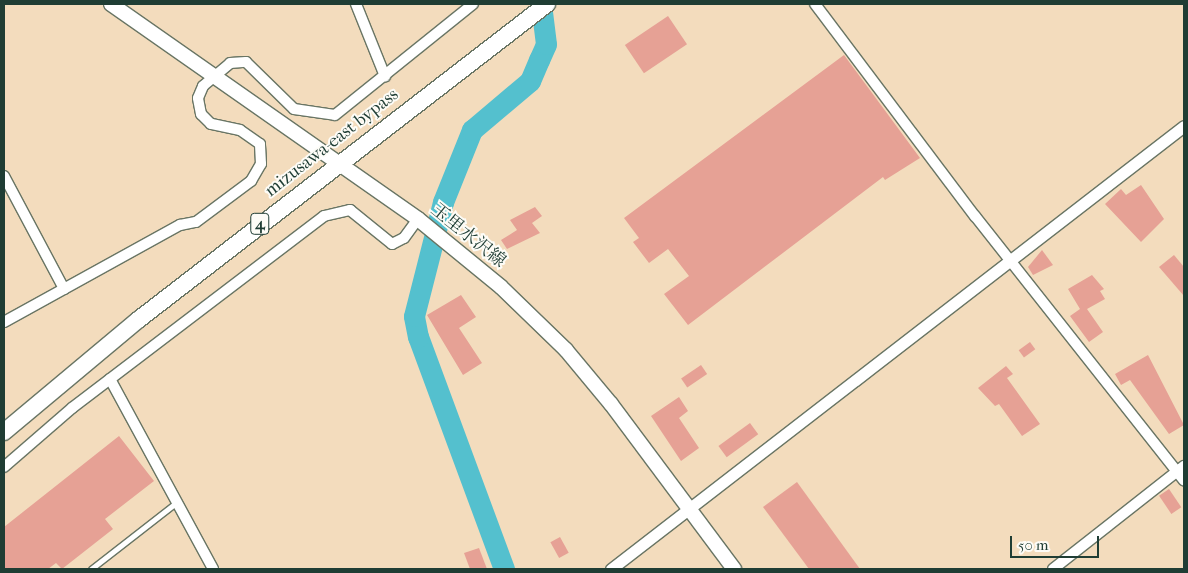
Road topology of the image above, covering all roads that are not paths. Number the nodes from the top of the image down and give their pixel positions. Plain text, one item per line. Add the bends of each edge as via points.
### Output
1 (111, 4) edge
2 (356, 4) edge
3 (473, 4) edge
4 (547, 4) edge
5 (815, 4) edge
6 (128, 10) edge
7 (385, 76) junction
8 (210, 77) junction
9 (1184, 126) edge
10 (336, 164) junction
11 (4, 176) edge
12 (418, 219) junction
13 (1010, 259) junction
14 (64, 289) junction
15 (4, 322) edge
16 (110, 379) junction
17 (4, 432) edge
18 (4, 467) edge
19 (1180, 469) edge
20 (1184, 481) edge
21 (177, 502) junction
22 (690, 512) junction
23 (91, 569) edge
24 (213, 569) edge
25 (611, 569) edge
26 (734, 569) edge
27 (1053, 569) edge

1 - 6 main road, 玉里水沢線
2 - 7 street
3 - 7 street
4 - 10 highway, mizusawa-east bypass / 4
5 - 13 street
6 - 8 main road, 玉里水沢線
7 - 8 street via 336,116 294,109 246,62 230,63
8 - 10 main road, 玉里水沢線
8 - 14 street via 198,98 201,114 211,124 240,130 260,144 261,164 251,181 196,222 180,225
9 - 13 street
10 - 12 main road, 玉里水沢線
10 - 17 highway, mizusawa-east bypass / 4
11 - 14 street
12 - 16 street via 404,238 392,244 350,210 330,212
12 - 22 main road, 玉里水沢線 via 457,250 566,350
13 - 19 street
13 - 22 street
14 - 15 street
16 - 18 street
16 - 21 street
19 - 20 street
19 - 27 street
21 - 23 lane
21 - 24 street
22 - 25 street
22 - 26 main road, 玉里水沢線

